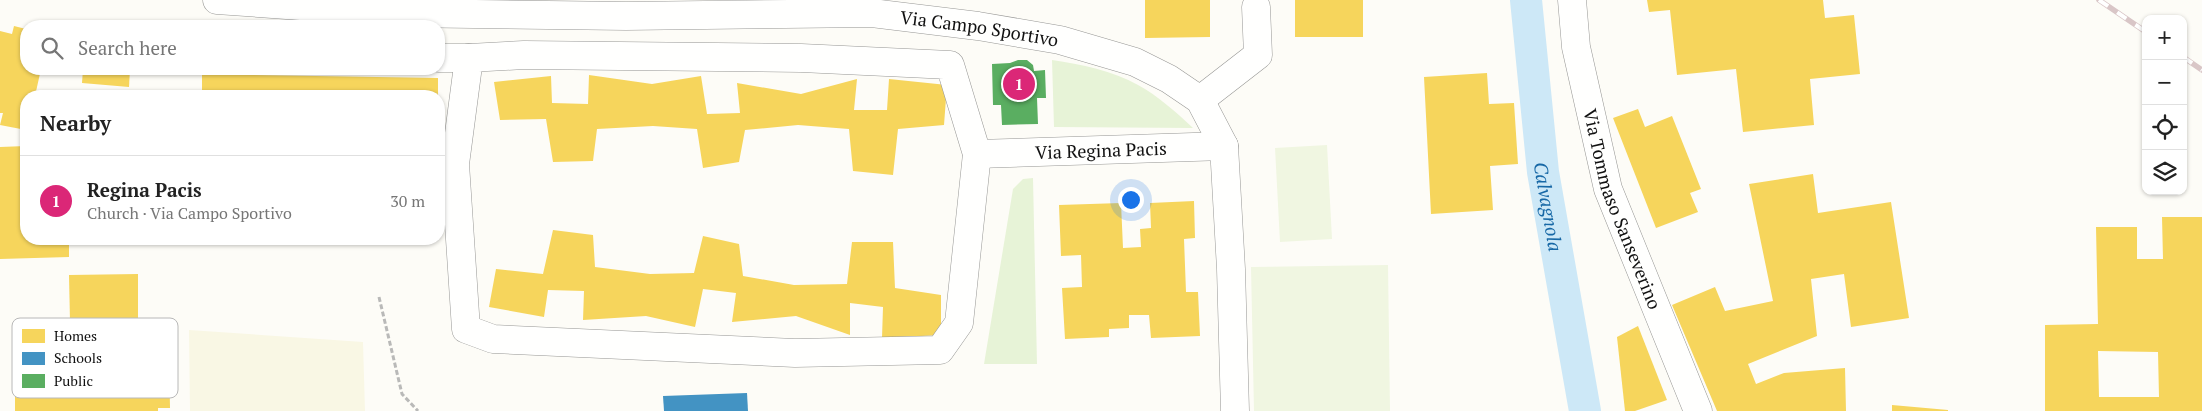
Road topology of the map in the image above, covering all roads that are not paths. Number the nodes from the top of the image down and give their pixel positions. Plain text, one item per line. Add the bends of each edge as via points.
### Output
1 (218, 0) edge
2 (1572, 0) edge
3 (737, 7) edge
4 (1256, 7) dead end
5 (445, 58) edge
6 (469, 58) junction
7 (1200, 100) junction
8 (1224, 146) junction
9 (977, 154) junction
10 (447, 171) edge
11 (1235, 411) edge
12 (1698, 411) edge

1 - 3 street, Via Campo Sportivo via 399,13 626,16
2 - 12 street, Via Tommaso Sanseverino via 1576,47 1608,189
3 - 7 street, Via Campo Sportivo via 872,13 1060,40 1135,62 1169,78
4 - 7 street via 1258,55
5 - 6 street
6 - 9 street via 524,55 801,58 950,65
6 - 10 street
7 - 8 street, Via Campo Sportivo
8 - 9 street, Via Regina Pacis
8 - 11 street, Via Campo Sportivo
9 - 10 street via 959,323 940,350 805,353 493,339 466,329

